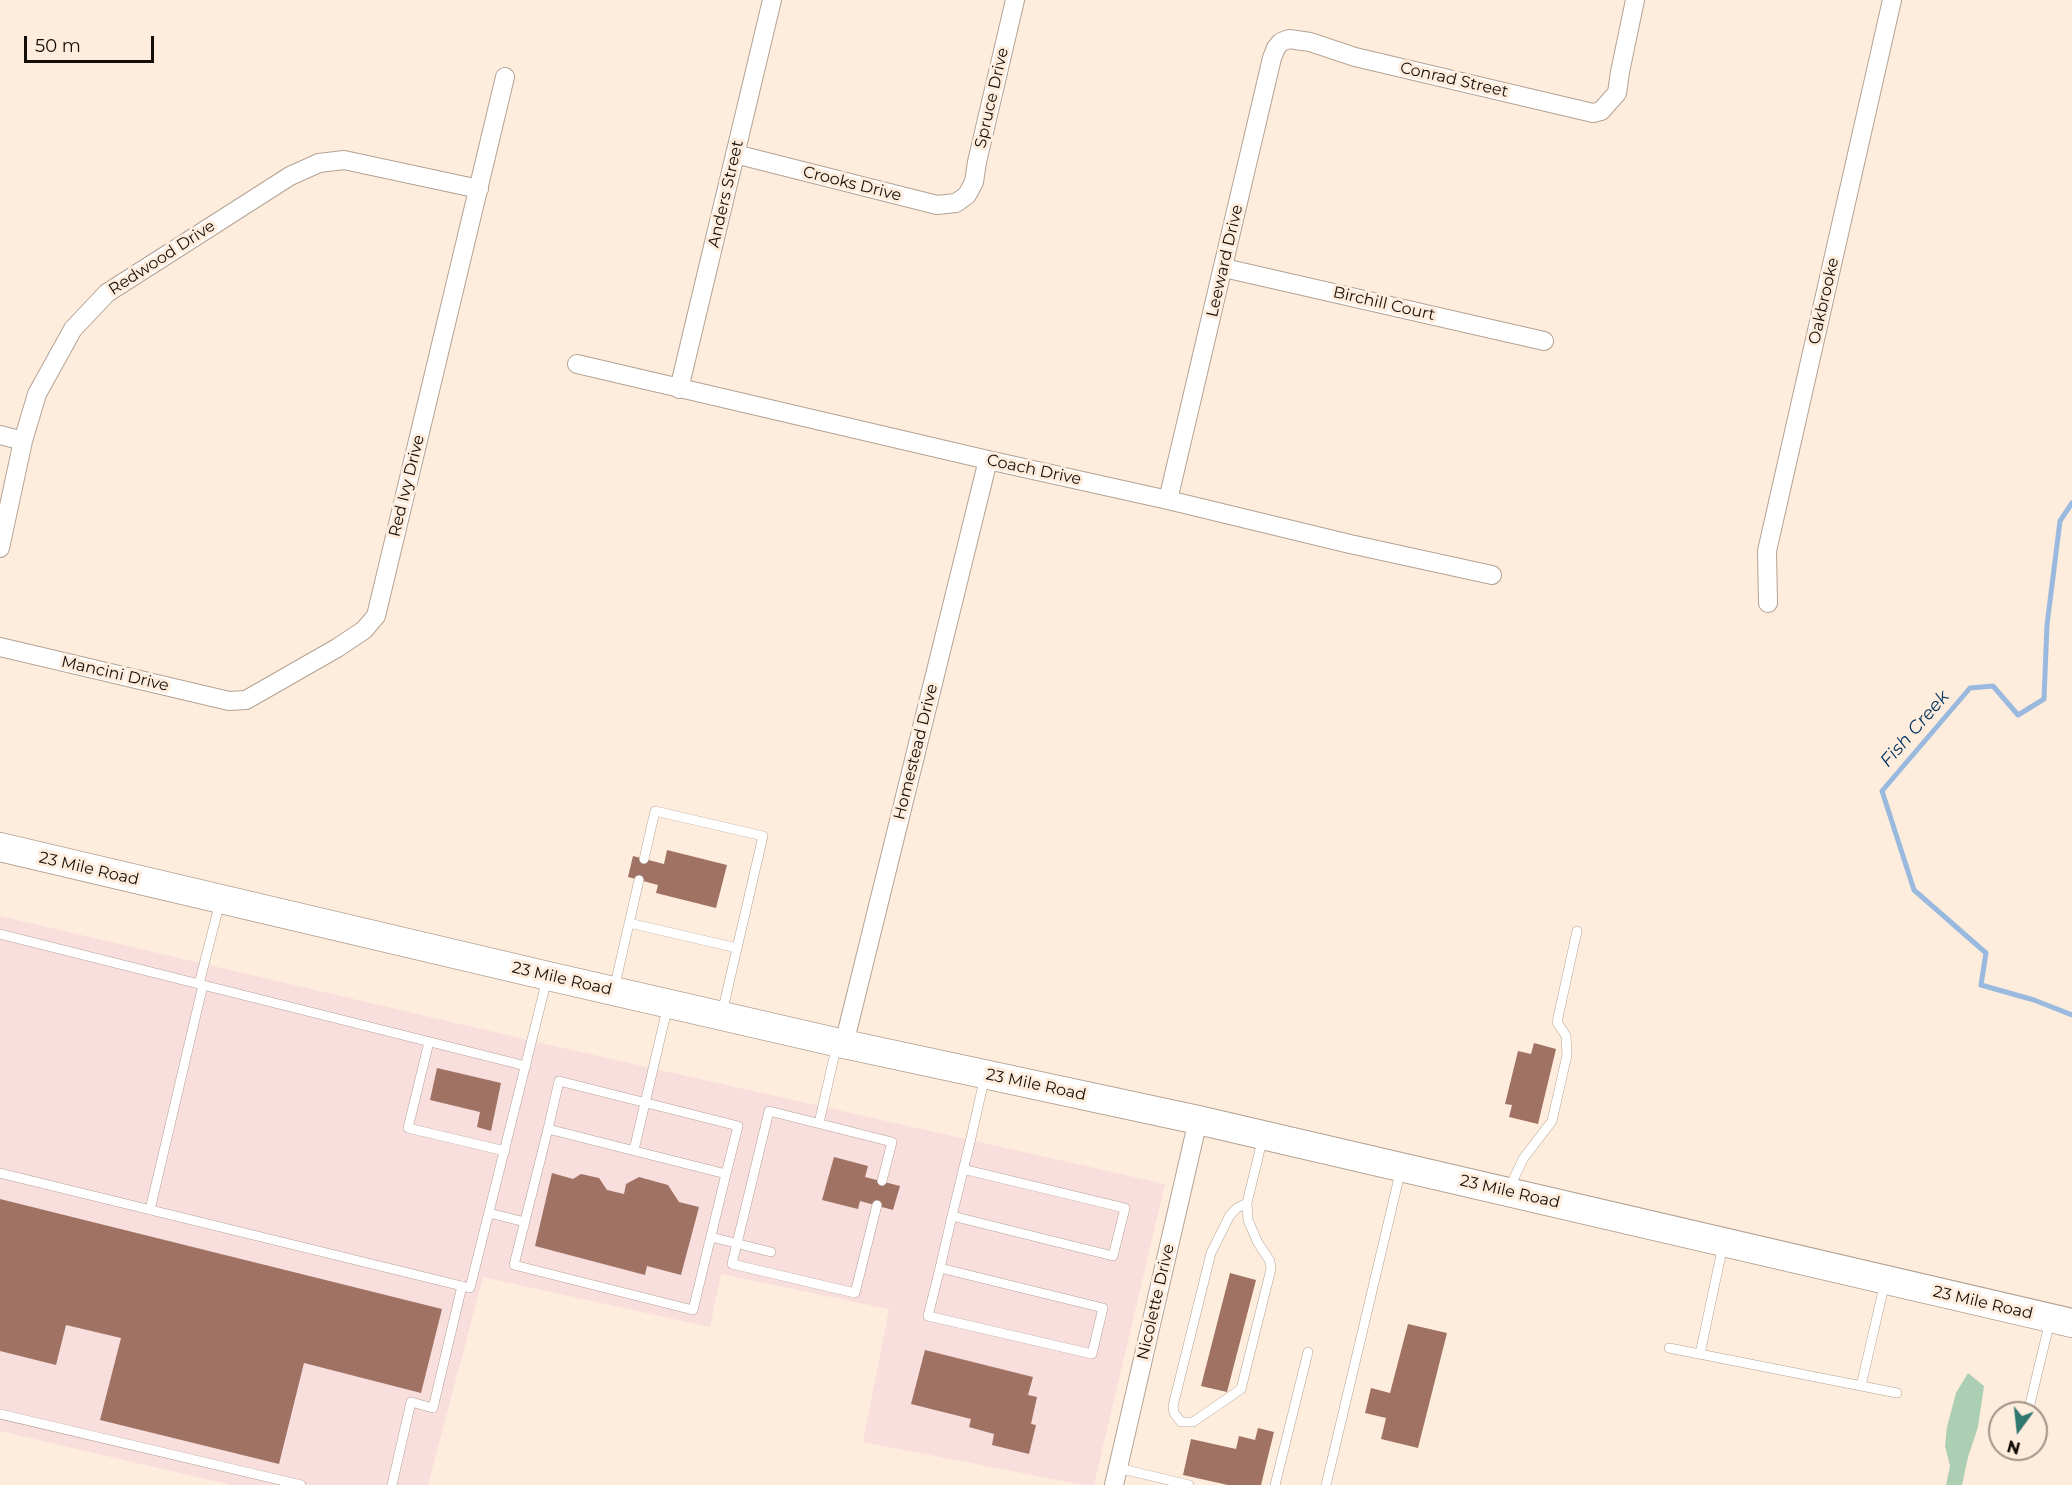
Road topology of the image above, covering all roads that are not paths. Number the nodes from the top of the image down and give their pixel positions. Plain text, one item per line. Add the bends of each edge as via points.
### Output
1 (772, 0) edge
2 (1015, 0) edge
3 (1635, 0) edge
4 (1892, 0) edge
5 (1299, 39) joint
6 (505, 77) dead end
7 (735, 154) junction
8 (479, 189) junction
9 (967, 195) joint
10 (1224, 268) junction
11 (1544, 341) dead end
12 (577, 364) dead end
13 (679, 389) junction
14 (0, 435) edge
15 (23, 441) junction
16 (988, 460) junction
17 (1168, 500) junction
18 (0, 548) edge
19 (1492, 575) dead end
20 (1768, 603) dead end
21 (0, 647) edge
22 (230, 701) joint
23 (0, 847) edge
24 (644, 859) dead end
25 (639, 880) dead end
26 (221, 900) junction
27 (629, 923) junction
28 (1577, 931) dead end
29 (0, 934) edge
30 (737, 948) junction
31 (548, 976) junction
32 (201, 985) junction
33 (614, 991) junction
34 (669, 1003) junction
35 (722, 1015) junction
36 (429, 1042) junction
37 (841, 1043) junction
38 (526, 1066) junction
39 (986, 1074) junction
40 (645, 1103) junction
41 (1198, 1120) junction
42 (819, 1123) junction
43 (548, 1129) junction
44 (1263, 1135) junction
45 (634, 1150) junction
46 (505, 1151) junction
47 (1402, 1167) junction
48 (963, 1169) junction
49 (0, 1173) edge
50 (726, 1174) junction
51 (882, 1181) dead end
52 (1508, 1192) junction
53 (1247, 1203) junction
54 (877, 1205) dead end
55 (150, 1210) junction
56 (489, 1213) junction
57 (952, 1216) junction
58 (525, 1222) junction
59 (711, 1236) junction
60 (1724, 1242) junction
61 (737, 1244) junction
62 (771, 1252) dead end
63 (940, 1268) junction
64 (1886, 1280) junction
65 (462, 1286) junction
66 (2061, 1321) edge
67 (1670, 1348) dead end
68 (1308, 1352) dead end
69 (1700, 1354) junction
70 (1861, 1386) junction
71 (1897, 1393) dead end
72 (2032, 1401) edge
73 (0, 1414) edge
74 (1116, 1477) edge
75 (301, 1485) edge
76 (392, 1485) edge
77 (1189, 1485) edge
78 (1275, 1485) edge
79 (1326, 1485) edge

1 - 7 street, Anders Street
2 - 9 street, Spruce Drive via 974,182
3 - 5 street, Conrad Street via 1617,93 1601,111 1585,111 1355,57
4 - 20 street, Oakbrooke via 1767,551
5 - 10 street, Leeward Drive via 1281,42 1272,58
6 - 8 street, Red Ivy Drive
7 - 9 street, Crooks Drive via 937,205 956,203
7 - 13 street, Anders Street
8 - 15 street, Redwood Drive via 344,160 319,163 290,176 107,293 74,329 55,360 37,394
8 - 22 street, Red Ivy Drive via 376,616 364,630 337,648 246,699
10 - 11 street, Birchill Court
10 - 17 street, Leeward Drive
12 - 13 street, Coach Drive
13 - 16 street, Coach Drive
14 - 15 street
15 - 18 street, Redwood Drive
16 - 17 street, Coach Drive
16 - 37 street, Homestead Drive
17 - 19 street, Coach Drive
21 - 22 street, Mancini Drive
23 - 26 main road, 23 Mile Road
24 - 30 lane via 655,811 763,836
25 - 27 lane
26 - 31 main road, 23 Mile Road
26 - 32 lane
27 - 30 lane
27 - 33 lane
28 - 52 lane via 1557,1022 1566,1036 1567,1055 1552,1121 1523,1159
29 - 32 lane
30 - 35 lane
31 - 33 main road, 23 Mile Road
31 - 38 lane
32 - 36 lane
32 - 55 lane
33 - 34 main road, 23 Mile Road
34 - 35 main road, 23 Mile Road
34 - 40 lane
35 - 37 main road, 23 Mile Road
36 - 38 lane
36 - 46 lane via 408,1128
37 - 39 main road, 23 Mile Road
37 - 42 lane
38 - 46 lane
39 - 41 main road, 23 Mile Road
39 - 48 lane
40 - 43 lane via 559,1081
40 - 45 lane
40 - 50 lane via 738,1126
41 - 44 main road, 23 Mile Road
41 - 74 street, Nicolette Drive
42 - 51 lane via 892,1142
42 - 61 lane via 769,1111
43 - 45 lane
43 - 58 lane
44 - 47 main road, 23 Mile Road
44 - 53 lane
45 - 50 lane
46 - 56 lane
47 - 52 main road, 23 Mile Road
47 - 79 lane
48 - 57 lane
48 - 57 lane via 1125,1208 1113,1256
49 - 55 lane
50 - 59 lane
52 - 60 main road, 23 Mile Road
53 - 53 lane via 1230,1215 1211,1253 1173,1406 1181,1422 1193,1422 1241,1389 1271,1269 1248,1220
54 - 61 lane via 855,1293 732,1264
55 - 65 lane
56 - 58 lane
56 - 65 lane via 470,1288
57 - 63 lane
58 - 59 lane via 514,1264 693,1310
59 - 61 lane
60 - 64 main road, 23 Mile Road
60 - 69 lane
61 - 62 lane
63 - 63 lane via 928,1316 1092,1354 1103,1308
64 - 66 main road, 23 Mile Road
64 - 70 lane
65 - 76 lane via 433,1408 411,1402
66 - 72 lane
67 - 69 lane
68 - 78 lane
69 - 70 lane
70 - 71 lane
73 - 75 lane
74 - 77 lane

